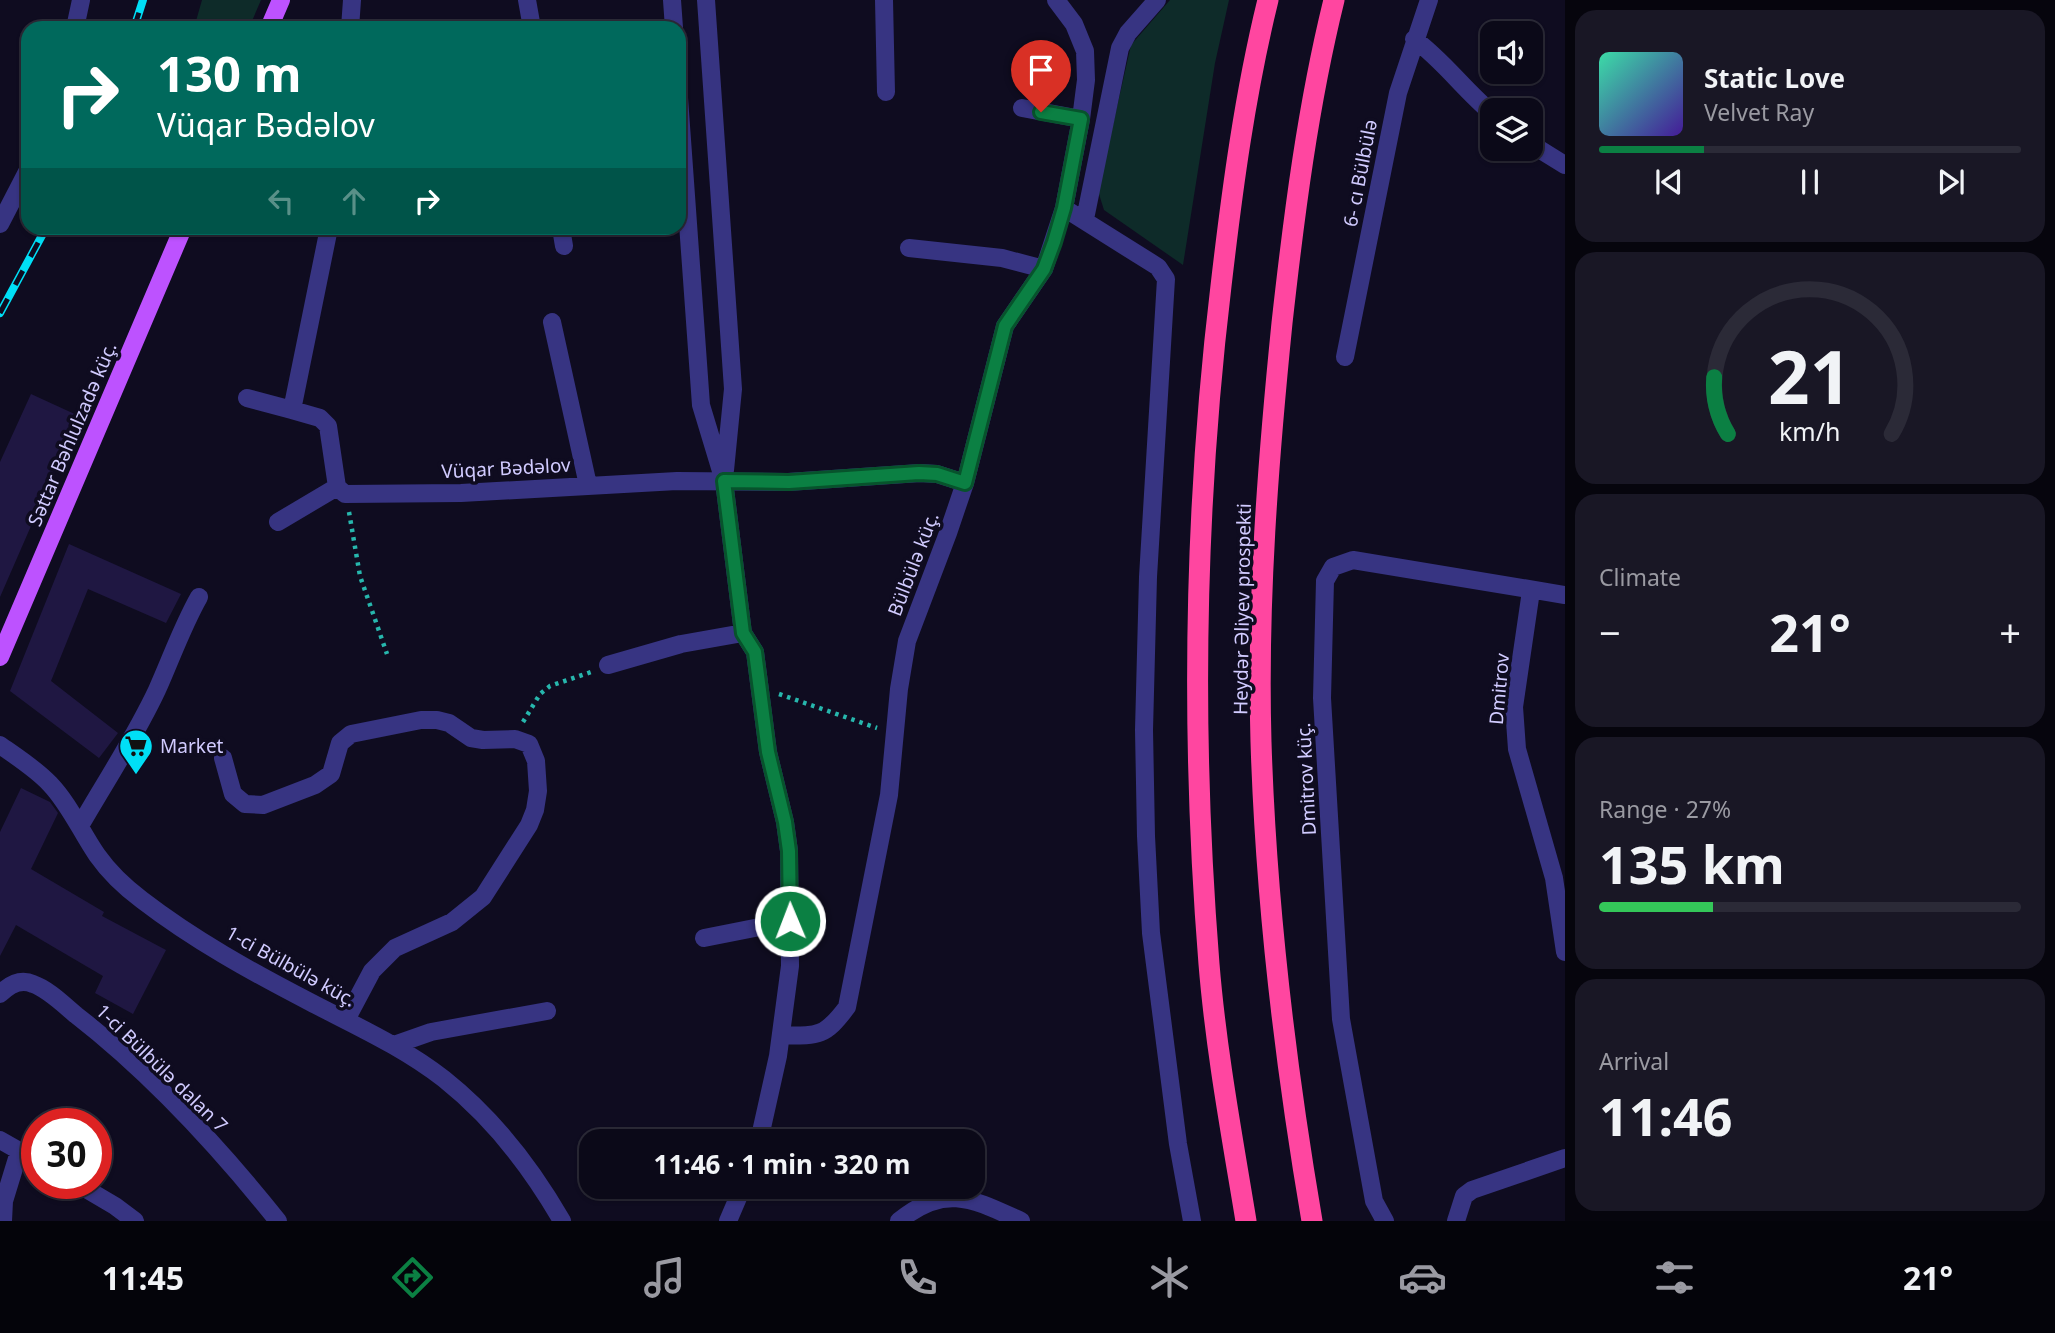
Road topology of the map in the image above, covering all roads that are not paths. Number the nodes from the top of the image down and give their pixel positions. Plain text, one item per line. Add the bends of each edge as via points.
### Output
1 (81, 0) edge
2 (282, 0) edge
3 (352, 0) edge
4 (527, 0) edge
5 (672, 0) edge
6 (706, 0) edge
7 (884, 0) edge
8 (1056, 0) edge
9 (1157, 0) edge
10 (1268, 0) edge
11 (1334, 0) edge
12 (1429, 0) edge
13 (76, 21) edge
14 (273, 21) edge
15 (350, 21) edge
16 (530, 21) edge
17 (674, 21) edge
18 (1414, 39) junction
19 (886, 92) dead end
20 (1480, 103) edge
21 (1022, 108) dead end
22 (1081, 119) junction
23 (1543, 151) edge
24 (1565, 165) edge
25 (21, 184) edge
26 (718, 187) junction
27 (686, 189) edge
28 (686, 202) edge
29 (1064, 208) junction
30 (1085, 219) junction
31 (0, 224) edge
32 (180, 235) edge
33 (328, 235) edge
34 (562, 235) edge
35 (564, 246) dead end
36 (909, 248) dead end
37 (1044, 269) junction
38 (552, 322) dead end
39 (1345, 357) dead end
40 (247, 398) dead end
41 (292, 410) junction
42 (724, 481) junction
43 (965, 483) junction
44 (588, 485) junction
45 (341, 491) junction
46 (278, 523) dead end
47 (1531, 591) junction
48 (1565, 595) edge
49 (200, 597) dead end
50 (743, 633) junction
51 (0, 657) edge
52 (608, 666) road end
53 (0, 745) edge
54 (223, 758) dead end
55 (80, 826) junction
56 (790, 921) junction
57 (704, 938) dead end
58 (1565, 952) edge
59 (0, 994) edge
60 (547, 1011) dead end
61 (346, 1020) junction
62 (781, 1035) junction
63 (394, 1045) junction
64 (761, 1129) edge
65 (0, 1140) edge
66 (19, 1152) joint
67 (1565, 1158) edge
68 (101, 1199) edge
69 (737, 1199) edge
70 (3, 1221) edge
71 (135, 1221) edge
72 (278, 1221) edge
73 (562, 1221) edge
74 (728, 1221) edge
75 (899, 1221) edge
76 (1021, 1221) edge
77 (1192, 1221) edge
78 (1246, 1221) edge
79 (1312, 1221) edge
80 (1385, 1221) edge
81 (1456, 1221) edge

1 - 13 street
2 - 14 main road
3 - 15 street
4 - 16 street
5 - 17 street
6 - 26 street
7 - 19 street
8 - 22 street, Bülbülə küç. via 1074,24 1085,51
9 - 30 street via 1120,48
10 - 78 highway via 1228,223 1208,407 1199,565 1198,741 1209,968
11 - 79 highway, Heydər Əliyev prospekti via 1292,230 1263,565 1261,739 1266,856 1294,1114
12 - 18 street, 6- cı Bülbülə
18 - 20 street via 1437,56
18 - 39 street, 6- cı Bülbülə via 1398,93
21 - 22 street
22 - 29 street, Bülbülə küç.
23 - 24 street
25 - 31 street
26 - 27 street
26 - 42 street via 733,389
28 - 42 street via 701,405
29 - 30 street
29 - 37 street, Bülbülə küç.
30 - 77 street via 1158,267 1166,279 1148,577 1146,835 1150,933
32 - 51 main road, Səttar Bəhlulzadə küç.
33 - 41 street
34 - 35 street
36 - 37 street via 1002,258
37 - 43 street, Bülbülə küç. via 1005,326
38 - 44 street
40 - 41 street
41 - 45 street via 320,418 328,426
42 - 43 street, Vüqar Bədəlov via 789,482 919,473
42 - 44 street, Vüqar Bədəlov
42 - 50 street
43 - 62 street, Bülbülə küç. via 907,641 880,852 847,1007 834,1025 815,1036
44 - 45 street, Vüqar Bədəlov via 461,493
45 - 46 street
47 - 48 street, Dmitrov küç.
47 - 58 street, Dmitrov via 1514,707 1517,749 1554,878
47 - 80 street, Dmitrov küç. via 1353,560 1333,567 1325,580 1322,698 1341,1019 1374,1201
49 - 55 street via 146,711
50 - 52 street via 681,644
50 - 56 street via 755,652 768,752 788,841
53 - 55 street, 1-ci Bülbülə küç. via 50,784
54 - 61 street via 233,793 245,804 263,805 316,785 331,774 340,743 351,734 437,720 471,738 515,739 529,744 536,761 535,810 483,897 452,922 395,948 372,971
55 - 61 street, 1-ci Bülbülə küç. via 105,865 140,899 262,977
56 - 57 street
56 - 62 street via 790,966
59 - 72 street, 1-ci Bülbülə dalan 7 via 17,982 33,983 103,1036 183,1113
60 - 63 street via 431,1032
61 - 63 street, 1-ci Bülbülə küç.
62 - 64 street
63 - 73 street, 1-ci Bülbülə küç. via 472,1103 512,1145
65 - 66 street
66 - 70 street via 4,1201
67 - 81 street via 1472,1190 1464,1196
68 - 71 street
69 - 74 street
75 - 76 street via 917,1206 947,1198 976,1201

